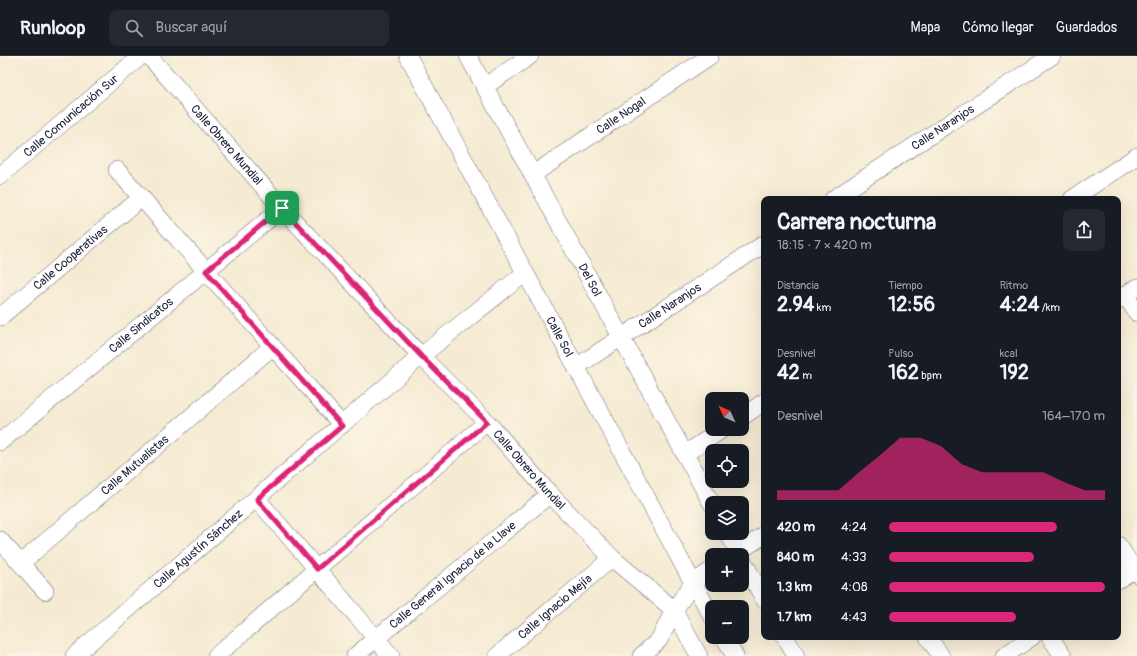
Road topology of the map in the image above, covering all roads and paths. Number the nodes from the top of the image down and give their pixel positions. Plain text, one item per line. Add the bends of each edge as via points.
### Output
1 (141, 56) edge
2 (149, 56) edge
3 (408, 56) edge
4 (468, 56) edge
5 (530, 56) edge
6 (710, 56) edge
7 (1052, 56) edge
8 (484, 87) junction
9 (1137, 156) edge
10 (116, 170) dead end
11 (532, 175) junction
12 (0, 176) edge
13 (838, 196) edge
14 (1077, 196) edge
15 (142, 198) junction
16 (282, 208) junction
17 (761, 246) edge
18 (206, 271) junction
19 (525, 273) junction
20 (1127, 294) edge
21 (1137, 313) edge
22 (0, 317) edge
23 (621, 338) junction
24 (272, 347) junction
25 (421, 356) junction
26 (576, 367) junction
27 (761, 404) edge
28 (749, 412) edge
29 (487, 422) junction
30 (342, 426) junction
31 (712, 436) edge
32 (0, 442) edge
33 (685, 454) junction
34 (550, 494) junction
35 (708, 496) edge
36 (257, 499) junction
37 (761, 537) edge
38 (0, 540) edge
39 (748, 548) edge
40 (1121, 549) edge
41 (612, 558) junction
42 (21, 563) junction
43 (317, 569) junction
44 (1136, 570) edge
45 (749, 573) edge
46 (705, 575) edge
47 (1121, 578) edge
48 (693, 583) junction
49 (45, 591) dead end
50 (761, 594) edge
51 (705, 604) edge
52 (674, 610) junction
53 (376, 638) junction
54 (787, 640) edge
55 (930, 640) edge
56 (1028, 640) edge
57 (1052, 640) edge
58 (728, 644) edge
59 (74, 656) edge
60 (216, 656) edge
61 (355, 656) edge
62 (391, 656) edge
63 (497, 656) edge
64 (640, 656) edge
65 (699, 656) edge
66 (735, 656) edge
67 (796, 656) edge
68 (941, 656) edge
69 (1004, 656) edge
70 (1063, 656) edge

1 - 12 street, Calle Comunicación Sur
2 - 16 street, Calle Obrero Mundial
3 - 19 street, Calle Sol
4 - 8 street, Del Sol
5 - 8 street
6 - 11 street, Calle Nogal
7 - 13 street, Calle Naranjos
8 - 11 street, Del Sol
9 - 14 street
10 - 15 street
11 - 23 street, Del Sol
15 - 18 street
15 - 22 street, Calle Cooperativas
16 - 18 street, Calle Sindicatos
16 - 25 street, Calle Obrero Mundial
17 - 23 street, Calle Naranjos
18 - 24 street
18 - 32 street, Calle Sindicatos
19 - 25 street, Calle Agustín Sánchez
19 - 26 street, Calle Sol
20 - 21 street
23 - 26 street, Calle Naranjos
23 - 33 street, Del Sol
24 - 30 street
24 - 42 street, Calle Mutualistas
25 - 29 street, Calle Obrero Mundial
25 - 30 street, Calle Agustín Sánchez
26 - 48 street, Calle Sol
27 - 28 street
29 - 34 street, Calle Obrero Mundial
29 - 43 street
30 - 36 street, Calle Agustín Sánchez
31 - 33 street
33 - 35 street, Del Sol
34 - 41 street, Calle Obrero Mundial
34 - 53 street, Calle General Ignacio de la Llave
36 - 43 street
36 - 59 street, Calle Agustín Sánchez
37 - 39 street
38 - 42 street
40 - 44 street
41 - 52 street, Calle Obrero Mundial
41 - 63 street, Calle Ignacio Mejía
42 - 49 street
43 - 53 street
43 - 60 street
44 - 47 street
45 - 50 street
46 - 48 street
48 - 51 street, Calle Sol
48 - 52 street
52 - 64 street via 659,640
52 - 65 street
53 - 61 street, Calle General Ignacio de la Llave
53 - 62 street
54 - 67 street
55 - 68 street
56 - 69 street
57 - 70 street
58 - 66 street

